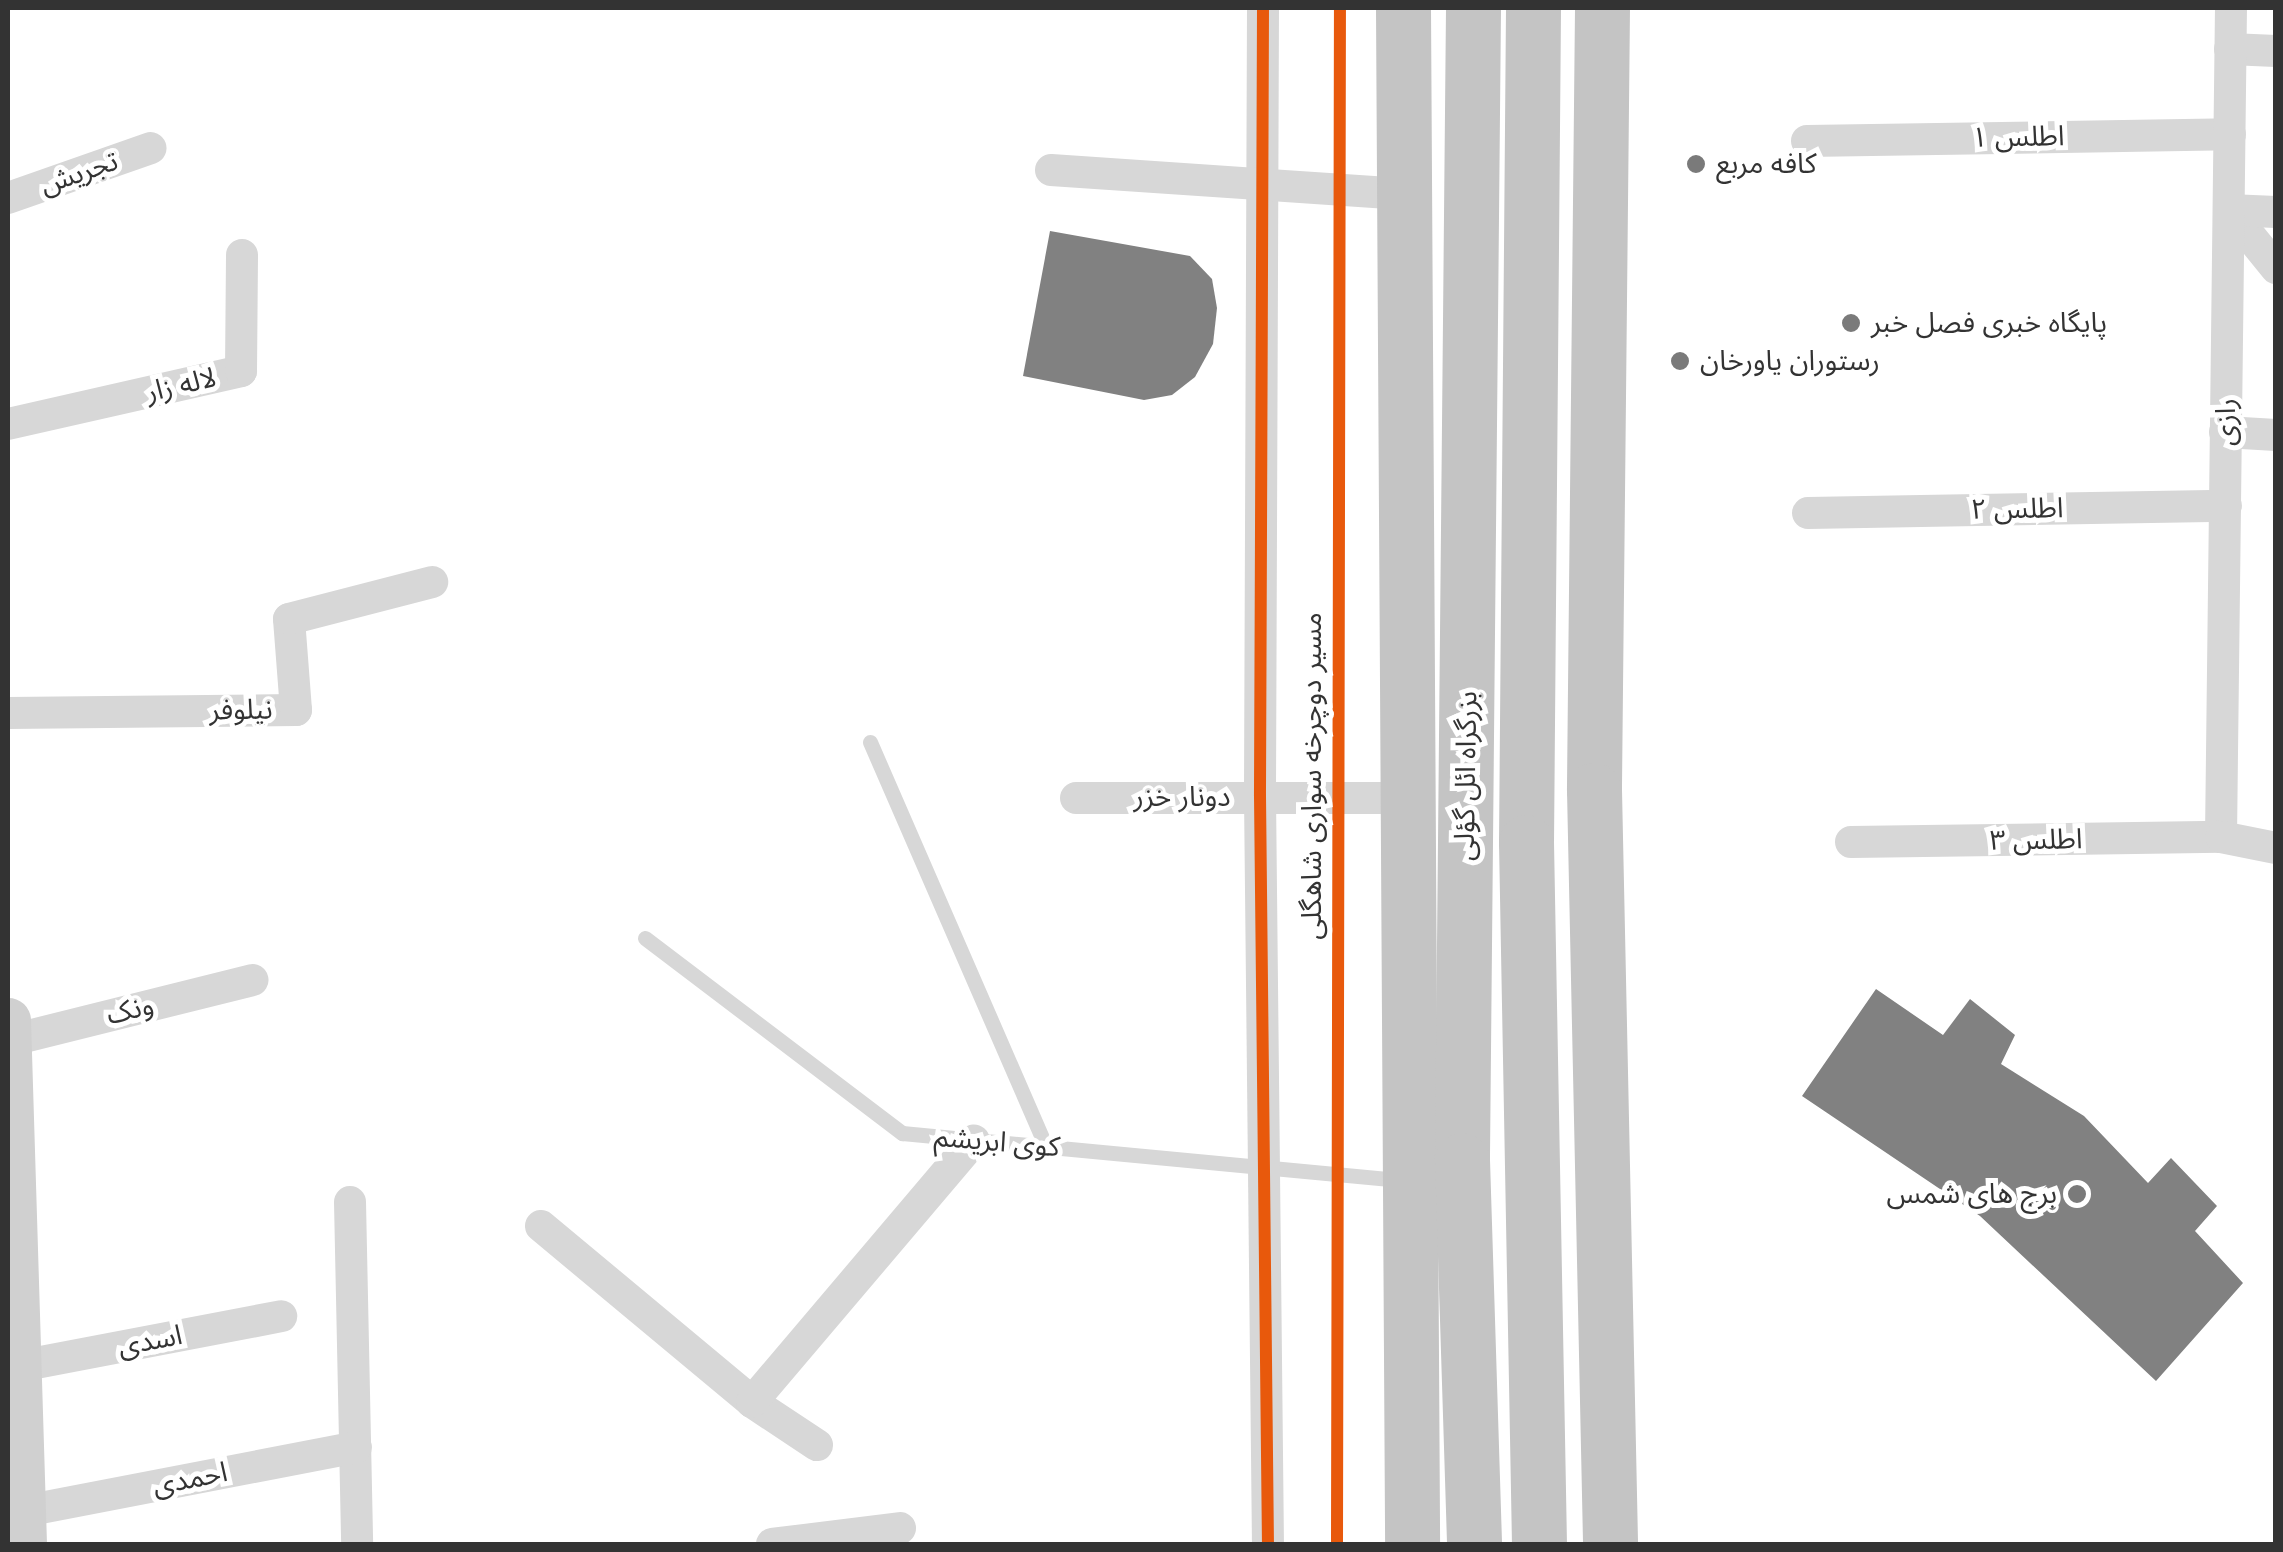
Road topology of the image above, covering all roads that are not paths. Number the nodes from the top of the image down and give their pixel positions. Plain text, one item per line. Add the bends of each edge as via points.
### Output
1 (1263, 8) edge
2 (1403, 8) edge
3 (1473, 8) edge
4 (1533, 8) edge
5 (1602, 8) edge
6 (2230, 8) edge
7 (2230, 50) junction
8 (2276, 51) edge
9 (2230, 134) junction
10 (1807, 141) dead end
11 (150, 148) dead end
12 (1051, 170) dead end
13 (1264, 184) junction
14 (1403, 194) junction
15 (8, 198) edge
16 (2229, 210) junction
17 (2276, 212) edge
18 (242, 255) dead end
19 (2276, 268) edge
20 (8, 424) edge
21 (2225, 432) junction
22 (2276, 434) edge
23 (2226, 506) junction
24 (1808, 513) dead end
25 (432, 582) dead end
26 (8, 713) edge
27 (870, 742) dead end
28 (1260, 796) junction
29 (1076, 798) dead end
30 (1408, 798) junction
31 (2221, 838) junction
32 (1851, 842) dead end
33 (2276, 848) edge
34 (645, 938) dead end
35 (252, 980) dead end
36 (8, 1020) edge
37 (8, 1041) edge
38 (974, 1140) junction
39 (1046, 1146) junction
40 (1266, 1166) junction
41 (1412, 1182) junction
42 (350, 1202) dead end
43 (541, 1226) dead end
44 (281, 1316) dead end
45 (16, 1389) edge
46 (752, 1402) junction
47 (817, 1445) dead end
48 (356, 1448) junction
49 (24, 1528) edge
50 (900, 1528) dead end
51 (358, 1544) edge
52 (772, 1544) edge
53 (1268, 1544) edge
54 (1412, 1544) edge
55 (1474, 1544) edge
56 (1539, 1544) edge
57 (1610, 1544) edge

1 - 13 street
2 - 14 highway
3 - 55 highway, بزرگراه ائل گؤلی via 1462,1160
4 - 56 highway via 1526,842
5 - 57 highway via 1594,790
6 - 7 street, رازی
7 - 8 street
7 - 9 street, رازی
9 - 10 street, اطلس ۱
9 - 16 street, رازی
11 - 15 street, تجریش
12 - 13 street
13 - 14 street
13 - 28 street
14 - 30 highway
16 - 17 street
16 - 19 street
16 - 21 street, رازی
18 - 20 street, لاله زار via 242,371
21 - 22 street
21 - 23 street, رازی
23 - 24 street, اطلس ۲
23 - 31 street, رازی
25 - 26 street, نیلوفر via 289,619 296,710
27 - 39 lane
28 - 29 street, دونار خزر
28 - 30 street, دونار خزر
28 - 40 street
30 - 41 highway
31 - 32 street, اطلس ۳
31 - 33 street, اطلس ۳
34 - 38 lane, کوی ابریشم via 902,1133
35 - 37 street, ونک
36 - 37 street
37 - 45 street
38 - 39 lane, کوی ابریشم
38 - 46 street
39 - 40 lane, کوی ابریشم
40 - 41 lane, کوی ابریشم
40 - 53 street
41 - 54 highway
42 - 48 street
43 - 46 street
44 - 45 street, اسدی
45 - 49 street
46 - 47 street
48 - 49 street, احمدی
48 - 51 street
50 - 52 street

